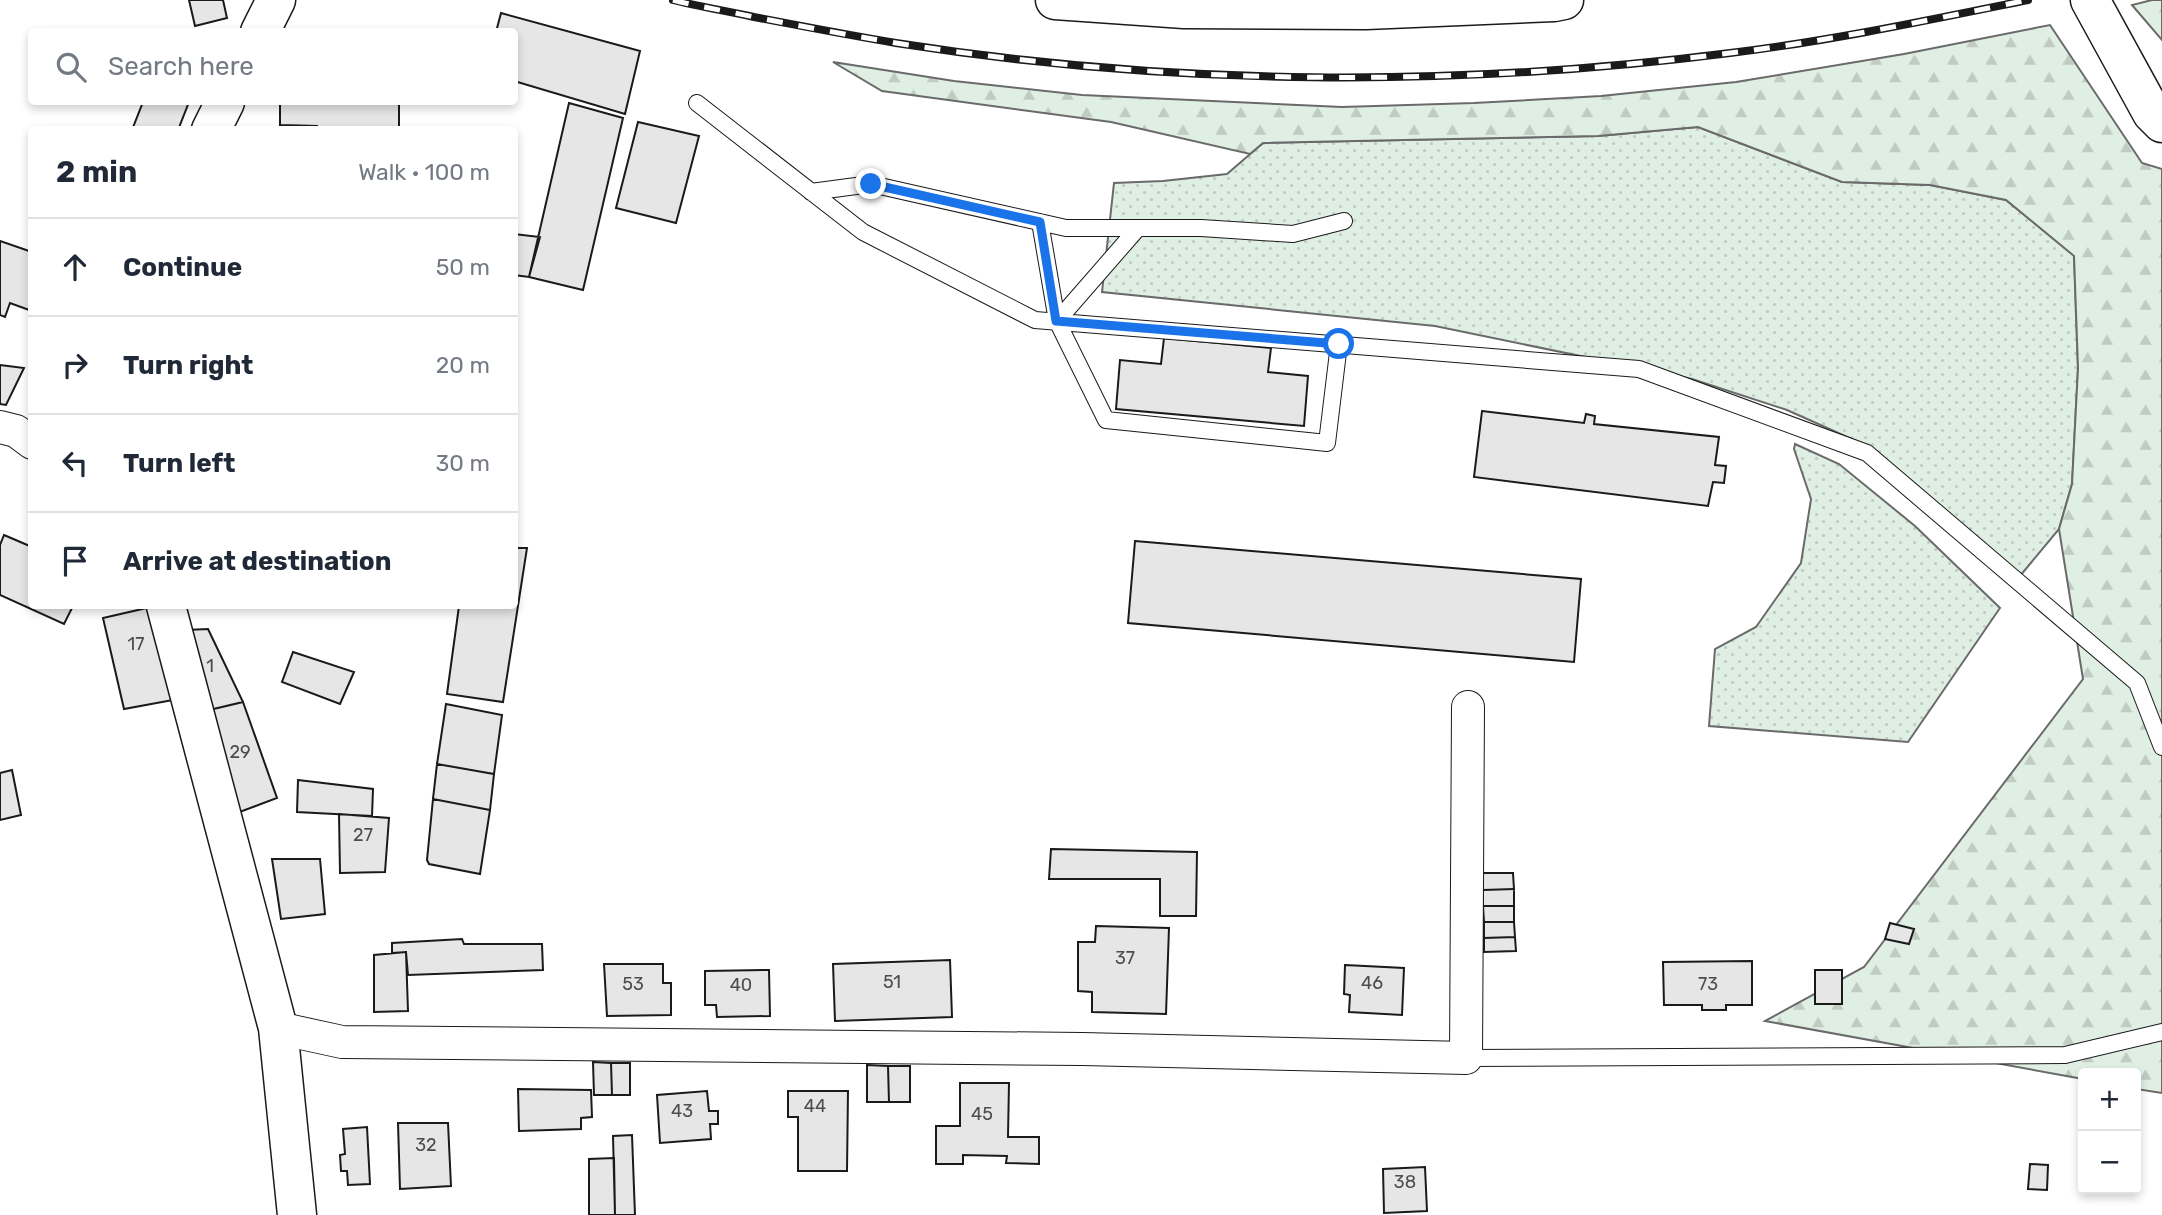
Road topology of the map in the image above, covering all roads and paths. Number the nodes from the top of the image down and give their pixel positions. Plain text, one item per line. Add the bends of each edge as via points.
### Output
1 (276, 0) edge
2 (1055, 0) edge
3 (1564, 0) edge
4 (2090, 0) edge
5 (262, 28) edge
6 (697, 103) dead end
7 (224, 105) edge
8 (2162, 122) edge
9 (213, 126) edge
10 (811, 192) junction
11 (1345, 221) dead end
12 (1040, 222) junction
13 (1138, 228) junction
14 (1056, 321) junction
15 (1339, 344) junction
16 (167, 609) edge
17 (1468, 707) dead end
18 (2162, 747) edge
19 (278, 1028) junction
20 (2162, 1032) edge
21 (1466, 1058) junction
22 (298, 1215) edge

1 - 5 street
2 - 3 street via 1184,9 1366,10
4 - 8 street via 2152,113
6 - 10 lane
7 - 9 street
10 - 12 lane via 871,184
10 - 14 lane via 863,232 1035,320
11 - 13 lane via 1293,234
12 - 13 lane via 1066,228
12 - 14 lane
13 - 14 lane
14 - 15 lane
14 - 15 lane via 1106,420 1327,443
15 - 18 lane via 1639,369 1867,453 2137,683
16 - 19 street
17 - 21 street
19 - 21 street via 342,1042 1082,1049
19 - 22 street
20 - 21 lane via 2065,1055

